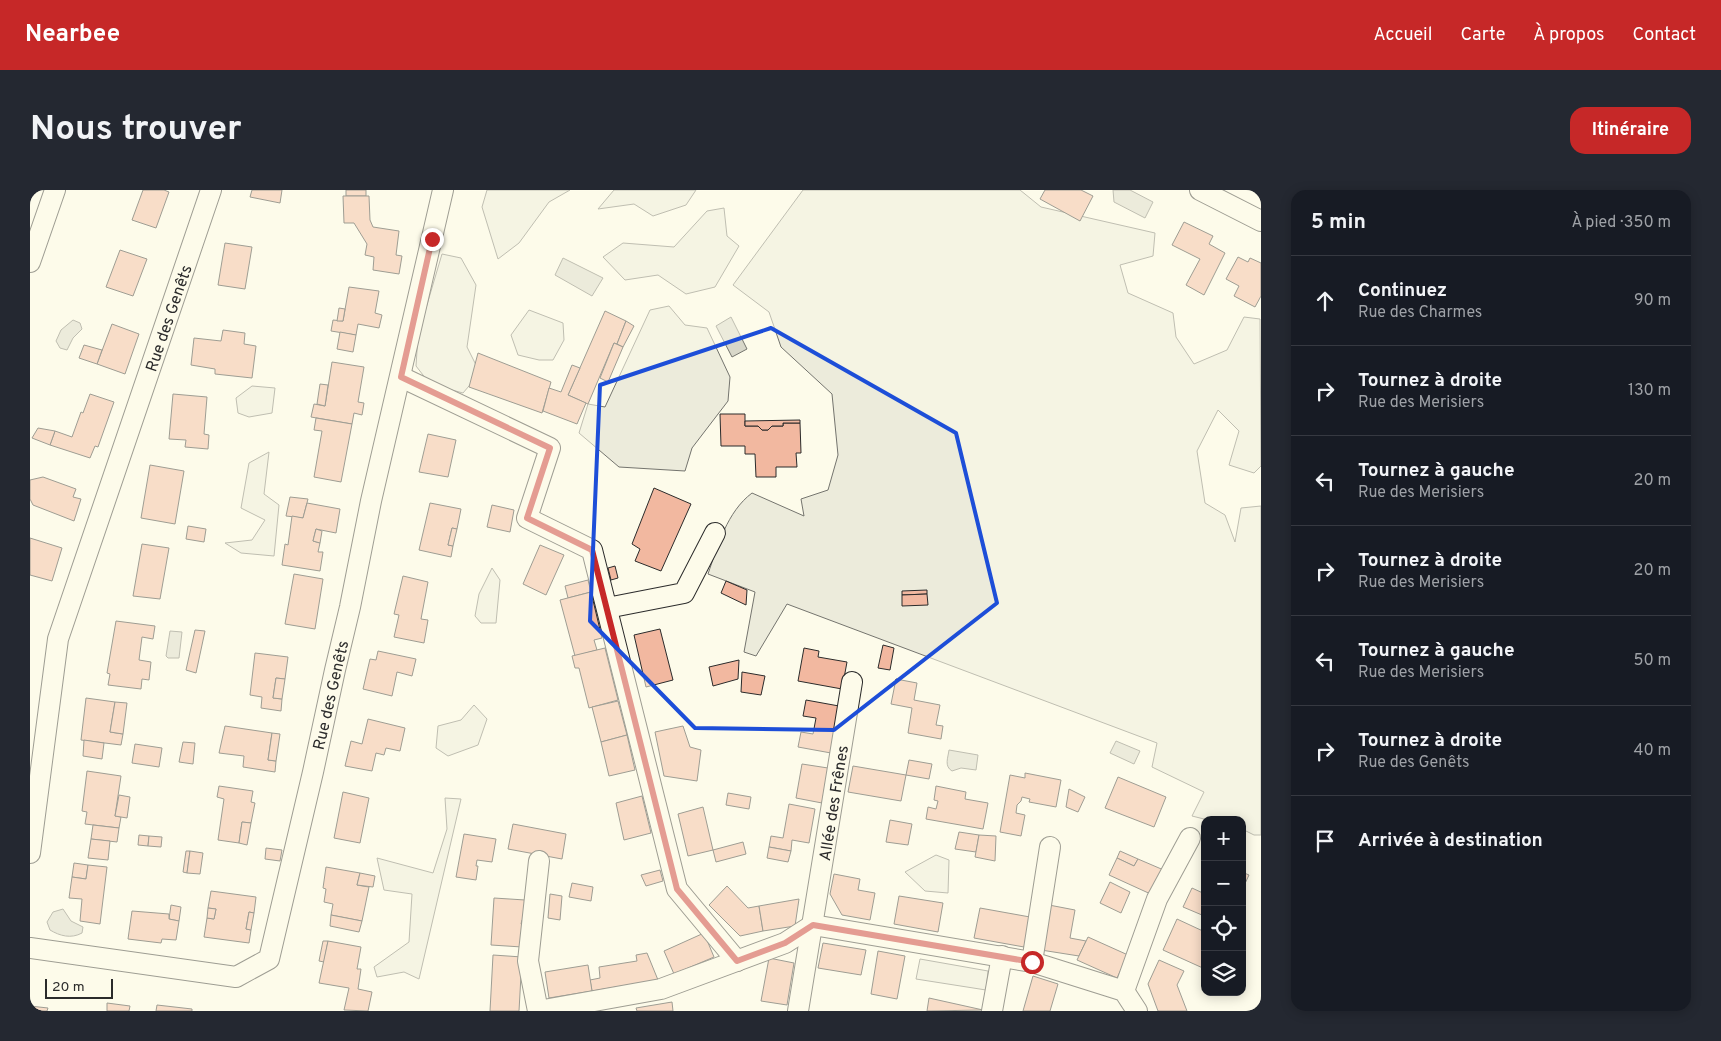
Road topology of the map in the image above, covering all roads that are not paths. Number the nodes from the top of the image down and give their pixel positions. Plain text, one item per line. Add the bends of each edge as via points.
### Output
1 (55, 190) edge
2 (211, 190) edge
3 (443, 190) edge
4 (1200, 190) edge
5 (1261, 221) edge
6 (30, 262) edge
7 (401, 377) junction
8 (715, 533) dead end
9 (607, 608) junction
10 (852, 682) dead end
11 (1190, 838) dead end
12 (1050, 847) dead end
13 (30, 853) edge
14 (540, 861) dead end
15 (813, 925) junction
16 (30, 948) edge
17 (1002, 956) junction
18 (737, 961) junction
19 (1032, 962) junction
20 (1124, 991) junction
21 (538, 1011) edge
22 (798, 1011) edge
23 (992, 1011) edge
24 (1137, 1011) edge

1 - 6 street
2 - 13 street, Rue des Genêts via 58,639
3 - 7 street, Rue des Genêts
4 - 5 street
7 - 9 street via 550,448 527,518 592,550
7 - 16 street, Rue des Genêts via 269,960 236,977
8 - 9 street via 684,593
9 - 18 street via 677,889
10 - 15 street, Allée des Frênes
11 - 20 street via 1157,899
12 - 19 street
14 - 21 street via 528,961
15 - 17 street
15 - 18 street via 785,943
15 - 22 street, Allée des Frênes
17 - 19 street
17 - 23 street
18 - 21 street via 661,989
19 - 20 street
20 - 24 street

